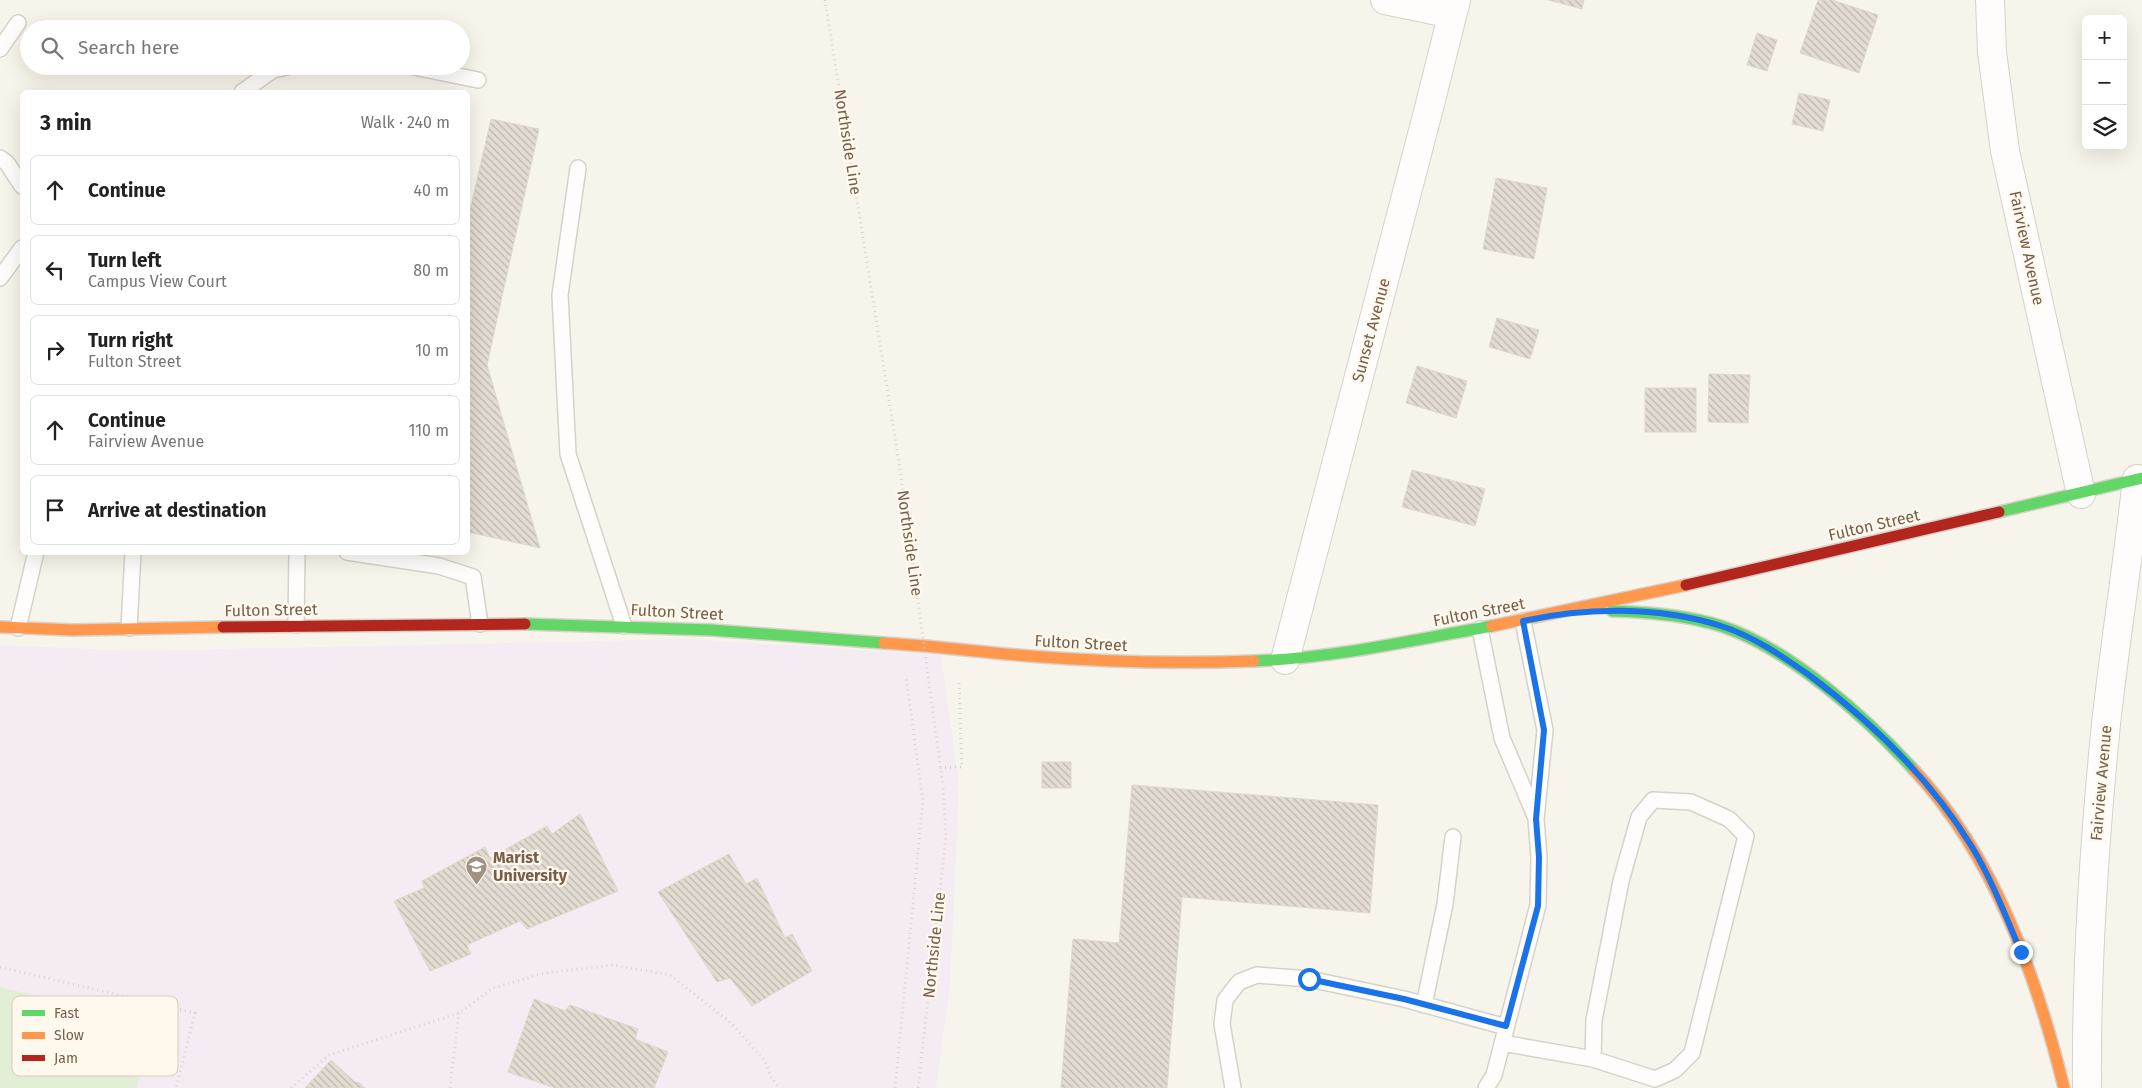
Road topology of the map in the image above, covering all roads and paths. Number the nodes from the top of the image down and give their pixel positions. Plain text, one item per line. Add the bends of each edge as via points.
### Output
1 (824, 0) edge
2 (1385, 0) edge
3 (1990, 0) edge
4 (1454, 7) edge
5 (18, 23) dead end
6 (0, 49) edge
7 (265, 75) edge
8 (453, 75) edge
9 (478, 80) dead end
10 (245, 90) edge
11 (0, 158) edge
12 (578, 168) dead end
13 (20, 183) edge
14 (20, 251) edge
15 (0, 278) edge
16 (2139, 479) edge
17 (2081, 494) junction
18 (35, 555) edge
19 (133, 555) edge
20 (298, 555) edge
21 (366, 555) edge
22 (1551, 614) junction
23 (1523, 621) junction
24 (480, 624) junction
25 (296, 625) junction
26 (624, 626) junction
27 (0, 627) edge
28 (18, 628) junction
29 (129, 628) junction
30 (1480, 629) junction
31 (902, 644) junction
32 (958, 650) junction
33 (1285, 660) junction
34 (940, 768) junction
35 (1536, 819) junction
36 (1453, 837) dead end
37 (0, 966) edge
38 (124, 996) edge
39 (1424, 1005) junction
40 (178, 1009) edge
41 (459, 1013) junction
42 (1506, 1026) junction
43 (1502, 1042) junction
44 (1593, 1059) junction
45 (176, 1088) edge
46 (291, 1088) edge
47 (450, 1088) edge
48 (780, 1088) edge
49 (895, 1088) edge
50 (918, 1088) edge
51 (1233, 1088) edge
52 (1486, 1088) edge
53 (2064, 1088) edge
54 (2087, 1088) edge

1 - 34 path, Northside Line, bridge via 900,469
2 - 4 street
3 - 17 street, Fairview Avenue via 1992,52 2005,152
4 - 33 street, Sunset Avenue
5 - 6 lane
7 - 10 lane
8 - 9 lane
11 - 13 lane via 8,163
12 - 26 lane via 560,295 568,454
14 - 15 lane
16 - 17 street, Fulton Street
16 - 54 street, Fairview Avenue via 2106,724 2096,830 2089,952
17 - 22 street, Fulton Street
18 - 28 lane
19 - 29 lane
20 - 25 lane
21 - 24 lane via 439,566 473,577
22 - 23 street, Fulton Street
22 - 53 street via 1643,612 1721,626 1790,661 1869,724 1914,769 1973,848 2021,952 2042,1010
23 - 30 street, Fulton Street
23 - 35 lane via 1544,730
24 - 25 street, Fulton Street
24 - 26 street, Fulton Street
25 - 29 street, Fulton Street
26 - 31 street, Fulton Street
27 - 28 street, Fulton Street
28 - 29 street, Fulton Street
30 - 33 street, Fulton Street
30 - 35 lane via 1502,738
31 - 32 street, Fulton Street
31 - 49 path via 923,801
32 - 33 street, Fulton Street via 1117,661 1214,663
32 - 34 path via 962,766
34 - 50 path, Northside Line, bridge via 946,835
35 - 42 lane via 1538,906
36 - 39 lane via 1445,904
37 - 38 path
39 - 42 lane
39 - 51 lane via 1309,979 1257,975 1239,982 1225,1000 1222,1024
40 - 45 path via 195,1013
41 - 46 path via 328,1055
41 - 47 path
41 - 48 path via 493,988 545,974 613,964 670,974 731,1024 765,1060 771,1077
42 - 43 lane
43 - 44 lane
43 - 52 lane via 1494,1075
44 - 44 lane via 1594,1020 1621,880 1639,817 1653,800 1691,802 1729,818 1746,836 1692,1054 1676,1070 1655,1079

